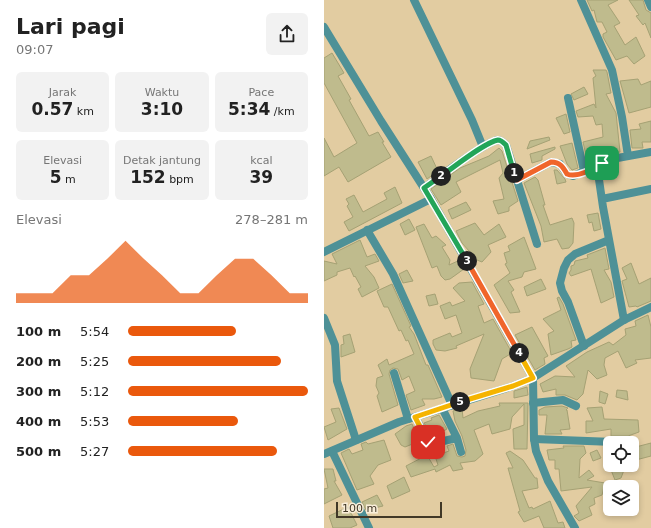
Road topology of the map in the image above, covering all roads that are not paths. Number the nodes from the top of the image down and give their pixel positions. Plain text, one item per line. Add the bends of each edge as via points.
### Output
1 (414, 0) edge
2 (581, 0) edge
3 (648, 0) edge
4 (651, 7) edge
5 (324, 27) edge
6 (568, 98) dead end
7 (483, 147) junction
8 (651, 152) edge
9 (628, 156) junction
10 (597, 166) junction
11 (584, 171) junction
12 (517, 180) junction
13 (424, 188) junction
14 (651, 189) edge
15 (431, 199) junction
16 (602, 199) junction
17 (367, 230) junction
18 (609, 240) junction
19 (537, 244) dead end
20 (324, 252) edge
21 (651, 307) edge
22 (324, 318) edge
23 (624, 320) junction
24 (584, 346) junction
25 (394, 373) dead end
26 (533, 378) junction
27 (533, 402) junction
28 (452, 405) junction
29 (576, 406) dead end
30 (442, 408) junction
31 (412, 418) junction
32 (457, 438) junction
33 (534, 439) junction
34 (356, 440) junction
35 (603, 442) edge
36 (332, 451) junction
37 (461, 452) dead end
38 (324, 454) edge
39 (369, 528) edge
40 (575, 528) edge

1 - 7 street
2 - 9 street via 612,70
3 - 4 street
5 - 13 street
6 - 11 street
7 - 12 street via 498,140 506,145
7 - 13 street
8 - 9 street
9 - 10 street
10 - 11 street
10 - 16 street
11 - 12 street via 569,175 560,164 551,162
12 - 19 street
13 - 15 street
14 - 16 street
15 - 17 street
15 - 26 street
16 - 18 street
17 - 20 street
17 - 28 street via 392,274
18 - 23 street
18 - 24 street via 572,257 564,268 560,283
21 - 23 street
22 - 34 street via 335,344 337,382
23 - 24 street
24 - 26 street
25 - 31 street
26 - 27 street
26 - 28 street
27 - 29 street via 563,400
27 - 33 street
28 - 30 street
30 - 31 street
30 - 32 street
31 - 32 street via 430,444
31 - 34 street
32 - 37 street
33 - 35 street
33 - 40 street via 542,467
34 - 36 street
36 - 38 street
36 - 39 street

